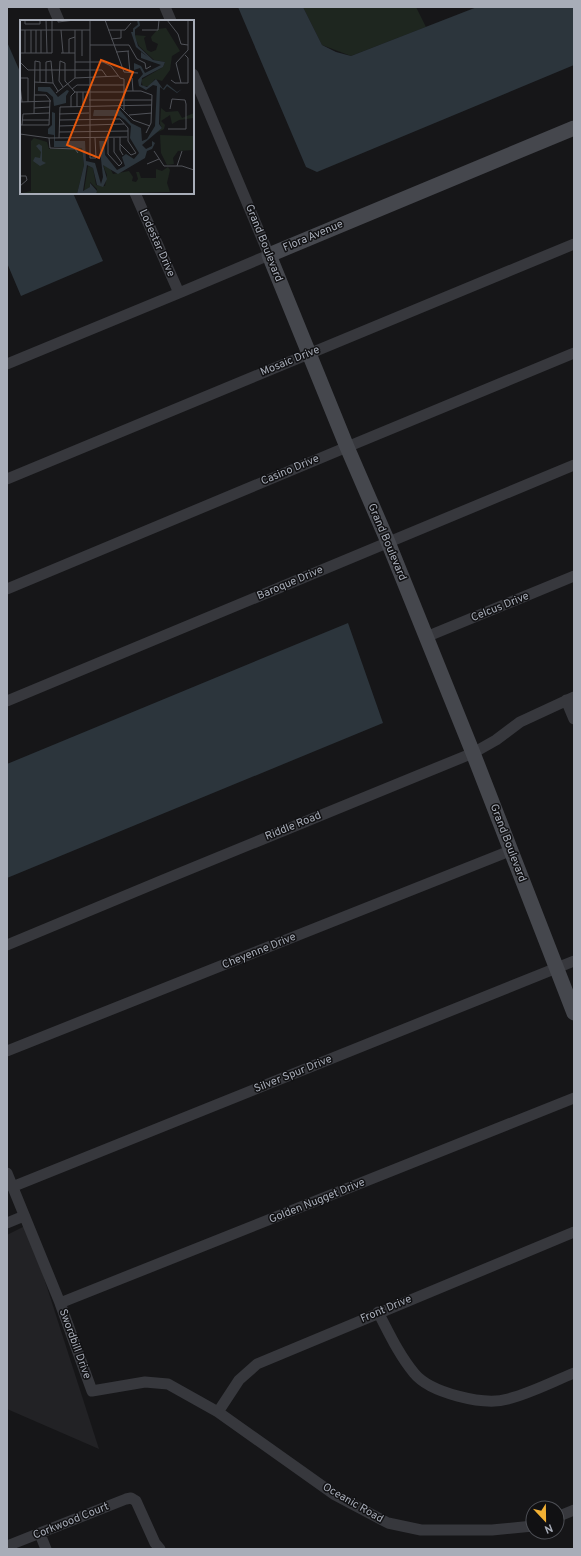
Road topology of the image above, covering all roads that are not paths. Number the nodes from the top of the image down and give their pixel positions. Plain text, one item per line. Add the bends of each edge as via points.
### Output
1 (53, 7) edge
2 (165, 7) edge
3 (59, 20) edge
4 (171, 20) edge
5 (194, 76) edge
6 (574, 128) edge
7 (135, 194) edge
8 (574, 244) edge
9 (269, 255) junction
10 (179, 293) junction
11 (574, 353) edge
12 (308, 354) junction
13 (7, 364) edge
14 (347, 447) junction
15 (574, 465) edge
16 (7, 479) edge
17 (388, 542) junction
18 (574, 576) edge
19 (7, 589) edge
20 (426, 637) junction
21 (570, 698) edge
22 (7, 701) edge
23 (574, 719) edge
24 (473, 753) junction
25 (512, 850) junction
26 (8, 944) edge
27 (574, 961) edge
28 (556, 968) junction
29 (574, 1013) edge
30 (7, 1051) edge
31 (574, 1098) edge
32 (7, 1173) edge
33 (12, 1187) junction
34 (24, 1216) junction
35 (7, 1222) edge
36 (574, 1232) edge
37 (60, 1303) junction
38 (378, 1312) junction
39 (574, 1373) edge
40 (218, 1412) junction
41 (525, 1527) edge
42 (40, 1534) junction
43 (7, 1546) edge
44 (46, 1549) edge
45 (160, 1549) edge

1 - 3 street
2 - 4 street
5 - 9 street, Grand Boulevard
6 - 9 street, Flora Avenue
7 - 10 street, Lodestar Drive
8 - 12 street, Mosaic Drive
9 - 10 street, Flora Avenue
9 - 12 street, Grand Boulevard
10 - 13 street, Flora Avenue
11 - 14 street, Casino Drive
12 - 14 street, Grand Boulevard
12 - 16 street, Mosaic Drive
14 - 17 street, Grand Boulevard
14 - 19 street, Casino Drive
15 - 17 street, Baroque Drive
17 - 20 street, Grand Boulevard
17 - 22 street, Baroque Drive
18 - 20 street, Celcus Drive
20 - 24 street, Grand Boulevard
21 - 23 street
21 - 24 street, Riddle Road via 520,722
24 - 25 street, Grand Boulevard
24 - 26 street, Riddle Road
25 - 28 street, Grand Boulevard
25 - 30 street, Cheyenne Drive
27 - 28 street, Silver Spur Drive
28 - 29 street, Grand Boulevard
28 - 33 street, Silver Spur Drive
31 - 37 street, Golden Nugget Drive
32 - 33 street, Swordbill Drive
33 - 34 street, Swordbill Drive
34 - 35 street
34 - 37 street, Swordbill Drive
36 - 38 street, Front Drive
37 - 40 street, Swordbill Drive via 92,1391 145,1382 168,1384
38 - 39 street via 415,1375 438,1391 475,1401 507,1400
38 - 40 street, Front Drive via 257,1364 239,1380
40 - 41 street, Oceanic Road via 335,1495 388,1523 420,1530 492,1530
42 - 43 street, Corkwood Court
42 - 44 street
42 - 45 street, Corkwood Court via 131,1498 136,1501

